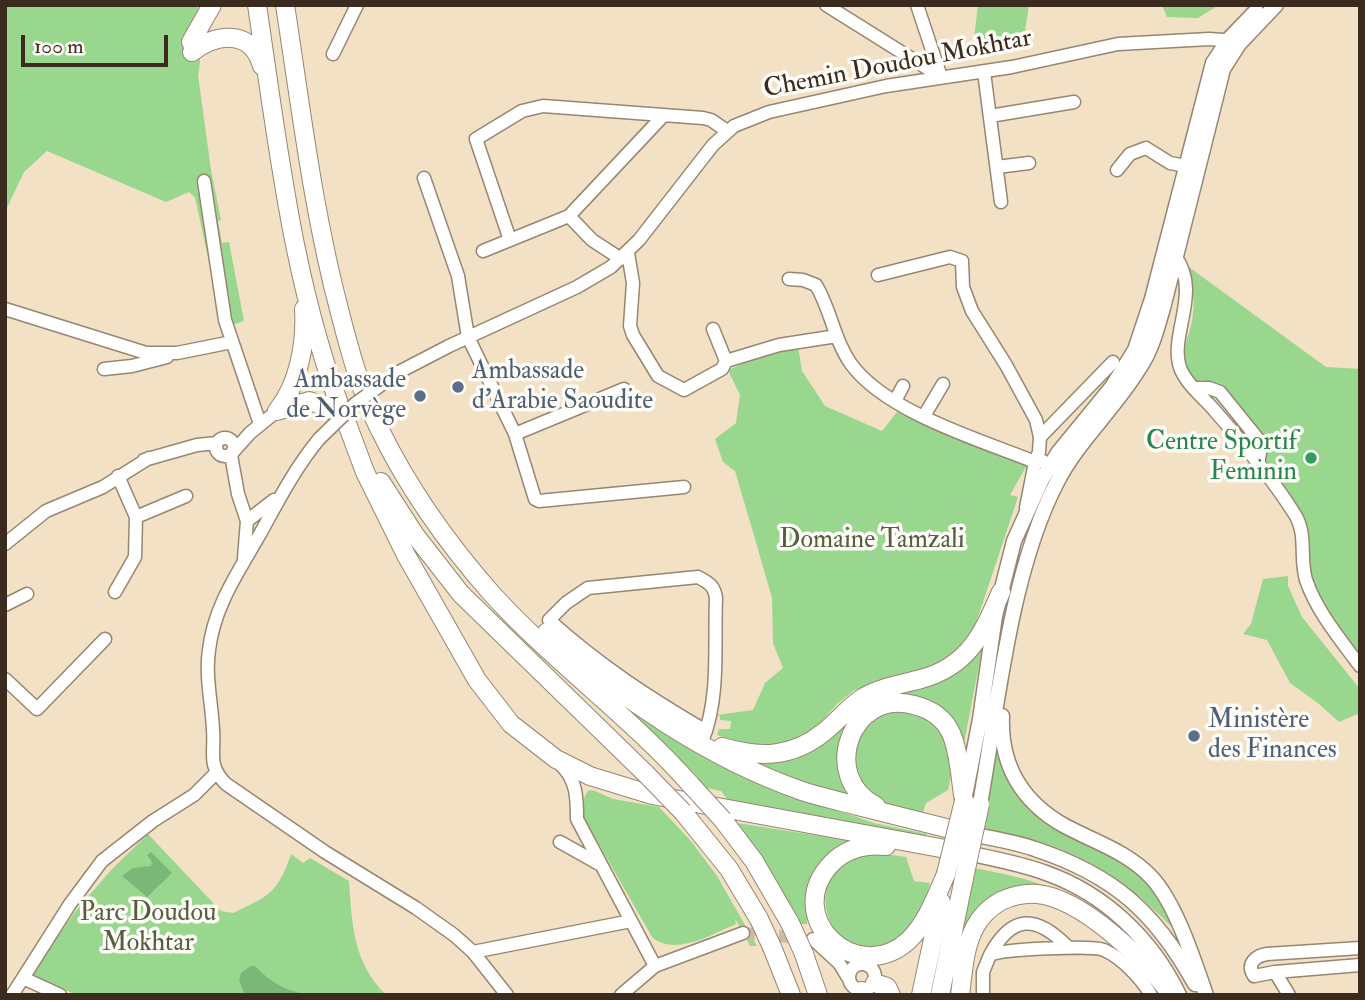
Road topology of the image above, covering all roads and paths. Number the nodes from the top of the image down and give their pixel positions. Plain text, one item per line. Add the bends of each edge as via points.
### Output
1 (212, 5) edge
2 (257, 5) edge
3 (285, 5) edge
4 (356, 5) edge
5 (826, 5) edge
6 (917, 5) edge
7 (1262, 5) edge
8 (1276, 5) edge
9 (1235, 44) junction
10 (333, 54) dead end
11 (984, 72) junction
12 (941, 77) junction
13 (272, 101) junction
14 (1074, 102) dead end
15 (663, 116) junction
16 (990, 116) junction
17 (727, 131) junction
18 (1029, 163) dead end
19 (1186, 166) junction
20 (997, 167) junction
21 (1117, 170) dead end
22 (424, 178) dead end
23 (204, 181) dead end
24 (1001, 202) dead end
25 (569, 216) junction
26 (510, 240) junction
27 (483, 251) dead end
28 (624, 256) junction
29 (1175, 256) junction
30 (300, 267) junction
31 (878, 275) dead end
32 (789, 279) dead end
33 (5, 309) edge
34 (713, 329) dead end
35 (837, 336) junction
36 (468, 337) junction
37 (232, 342) junction
38 (177, 353) junction
39 (726, 361) junction
40 (1114, 362) dead end
41 (104, 369) dead end
42 (943, 384) dead end
43 (904, 386) dead end
44 (624, 389) dead end
45 (895, 401) junction
46 (277, 411) junction
47 (924, 416) junction
48 (346, 421) junction
49 (255, 429) junction
50 (515, 434) junction
51 (1040, 437) junction
52 (225, 450) junction
53 (1054, 461) junction
54 (1035, 462) junction
55 (114, 473) junction
56 (286, 487) junction
57 (684, 487) dead end
58 (186, 496) dead end
59 (1026, 511) junction
60 (136, 517) junction
61 (247, 522) junction
62 (442, 532) junction
63 (5, 544) edge
64 (244, 562) junction
65 (115, 592) dead end
66 (27, 594) dead end
67 (1009, 594) junction
68 (5, 605) edge
69 (105, 639) dead end
70 (1360, 666) edge
71 (5, 680) edge
72 (644, 708) junction
73 (704, 735) junction
74 (545, 751) junction
75 (215, 774) junction
76 (972, 803) junction
77 (966, 834) junction
78 (560, 842) dead end
79 (962, 852) junction
80 (601, 865) junction
81 (946, 874) junction
82 (631, 921) junction
83 (743, 933) tunnel mouth
84 (1112, 934) junction
85 (1068, 946) junction
86 (836, 947) junction
87 (1360, 948) edge
88 (1052, 949) junction
89 (473, 952) junction
90 (990, 955) junction
91 (863, 959) junction
92 (1360, 965) edge
93 (655, 966) junction
94 (1275, 972) junction
95 (23, 978) junction
96 (862, 987) edge
97 (12, 995) edge
98 (60, 995) edge
99 (508, 995) edge
100 (621, 995) edge
101 (791, 995) edge
102 (818, 995) edge
103 (891, 995) edge
104 (920, 995) edge
105 (940, 995) edge
106 (960, 995) edge
107 (983, 995) edge
108 (1151, 995) edge
109 (1172, 995) edge
110 (1179, 995) edge
111 (1204, 995) edge
112 (1289, 995) edge

1 - 13 highway via 192,47 212,39 234,38 254,48
2 - 13 highway
3 - 62 highway via 311,181 345,334 378,427
4 - 10 street
5 - 12 street
6 - 12 street
7 - 9 main road
8 - 9 main road
9 - 11 street, Chemin Doudou Mokhtar via 1118,44
9 - 19 main road via 1213,64
9 - 29 main road via 1219,83
11 - 12 street, Chemin Doudou Mokhtar
11 - 16 street
12 - 17 street, Chemin Doudou Mokhtar via 784,107
13 - 30 highway
14 - 16 street
15 - 17 street via 711,120
15 - 25 street
15 - 26 street via 543,106 522,111 476,139
16 - 20 street
17 - 28 street, Chemin Doudou Mokhtar
18 - 20 street
19 - 21 street via 1170,163 1146,148 1130,154
19 - 53 main road via 1135,350
20 - 24 street
22 - 36 street via 458,276
23 - 37 street
25 - 26 street
25 - 28 street via 592,240
26 - 27 street
28 - 36 street, Chemin Doudou Mokhtar via 588,281
28 - 39 street via 633,283 630,326 658,376 684,390 722,369
29 - 67 main road via 1152,345 1055,485
29 - 70 street via 1186,286 1179,365 1300,524 1303,566 1315,601
30 - 46 highway via 303,344 290,392
30 - 48 highway
31 - 51 street via 959,258 972,311 1036,420
32 - 35 street via 816,285
33 - 38 street via 146,353
34 - 39 street
35 - 39 street via 779,345
35 - 45 street via 850,363
36 - 50 street
36 - 56 street, Chemin Doudou Mokhtar, bridge via 399,372 356,404 319,439
37 - 38 street
37 - 49 street
38 - 41 street via 158,361
40 - 51 street
42 - 47 street
43 - 45 street
44 - 50 street
45 - 47 street
46 - 48 highway via 309,401 328,407
46 - 49 street
47 - 54 street
48 - 74 highway via 374,493 464,658 502,715
48 - 101 highway, bridge via 415,535 461,594 646,774 729,869 759,919
49 - 52 street
50 - 57 street via 535,499
51 - 54 street
52 - 55 street via 197,445
52 - 61 street
53 - 54 street
53 - 59 main road
54 - 59 street
55 - 60 street
55 - 63 street via 103,487 46,511
56 - 61 street
56 - 64 street, Chemin Doudou Mokhtar
58 - 60 street
59 - 67 main road via 1014,541
60 - 65 street via 135,557
61 - 64 street
62 - 72 highway via 551,636
62 - 102 highway, bridge via 504,606 643,735 723,820 790,923
64 - 75 street, Chemin Doudou Mokhtar via 229,587 209,649
66 - 68 street
67 - 73 highway via 970,652 943,671 869,695 807,743 787,751 750,755
67 - 76 main road
67 - 111 main road via 1018,633 1002,715 1009,766 1044,813 1107,845 1153,878 1183,935
69 - 71 street via 37,709
72 - 73 highway
72 - 77 highway via 712,751 804,792
73 - 73 street via 585,653 549,620 588,588 698,577 709,582 716,598 712,708
74 - 79 highway via 590,776 652,795
74 - 80 street via 572,779 577,819
75 - 89 street via 315,845 416,908
75 - 95 street via 102,861
76 - 77 highway via 955,745 935,713 891,702 867,715 853,730 846,765 864,798 880,808
76 - 81 highway, bridge
76 - 105 highway, bridge via 964,878
77 - 111 main road via 1033,848 1111,884 1164,933
78 - 80 street
79 - 86 highway via 873,845 843,853 823,873 815,901 820,923
79 - 110 main road via 1050,874 1100,901 1153,952
80 - 82 street
81 - 91 highway via 909,940 892,951
81 - 104 highway
82 - 89 street
82 - 93 street
83 - 93 street
84 - 85 street
84 - 106 highway via 1053,897 1013,896 990,908 975,927
84 - 109 highway
85 - 88 street
85 - 90 street via 1041,925 1024,923 1004,933
86 - 91 highway
86 - 96 street via 814,939
87 - 94 street via 1267,954 1252,961 1254,976
88 - 90 street via 1004,950
88 - 108 street via 1105,950 1137,976
89 - 99 street
90 - 107 street
91 - 96 street via 853,967
91 - 96 street via 874,970
92 - 94 street
93 - 100 street
94 - 112 street
95 - 97 street
95 - 98 street
96 - 103 highway via 887,987

